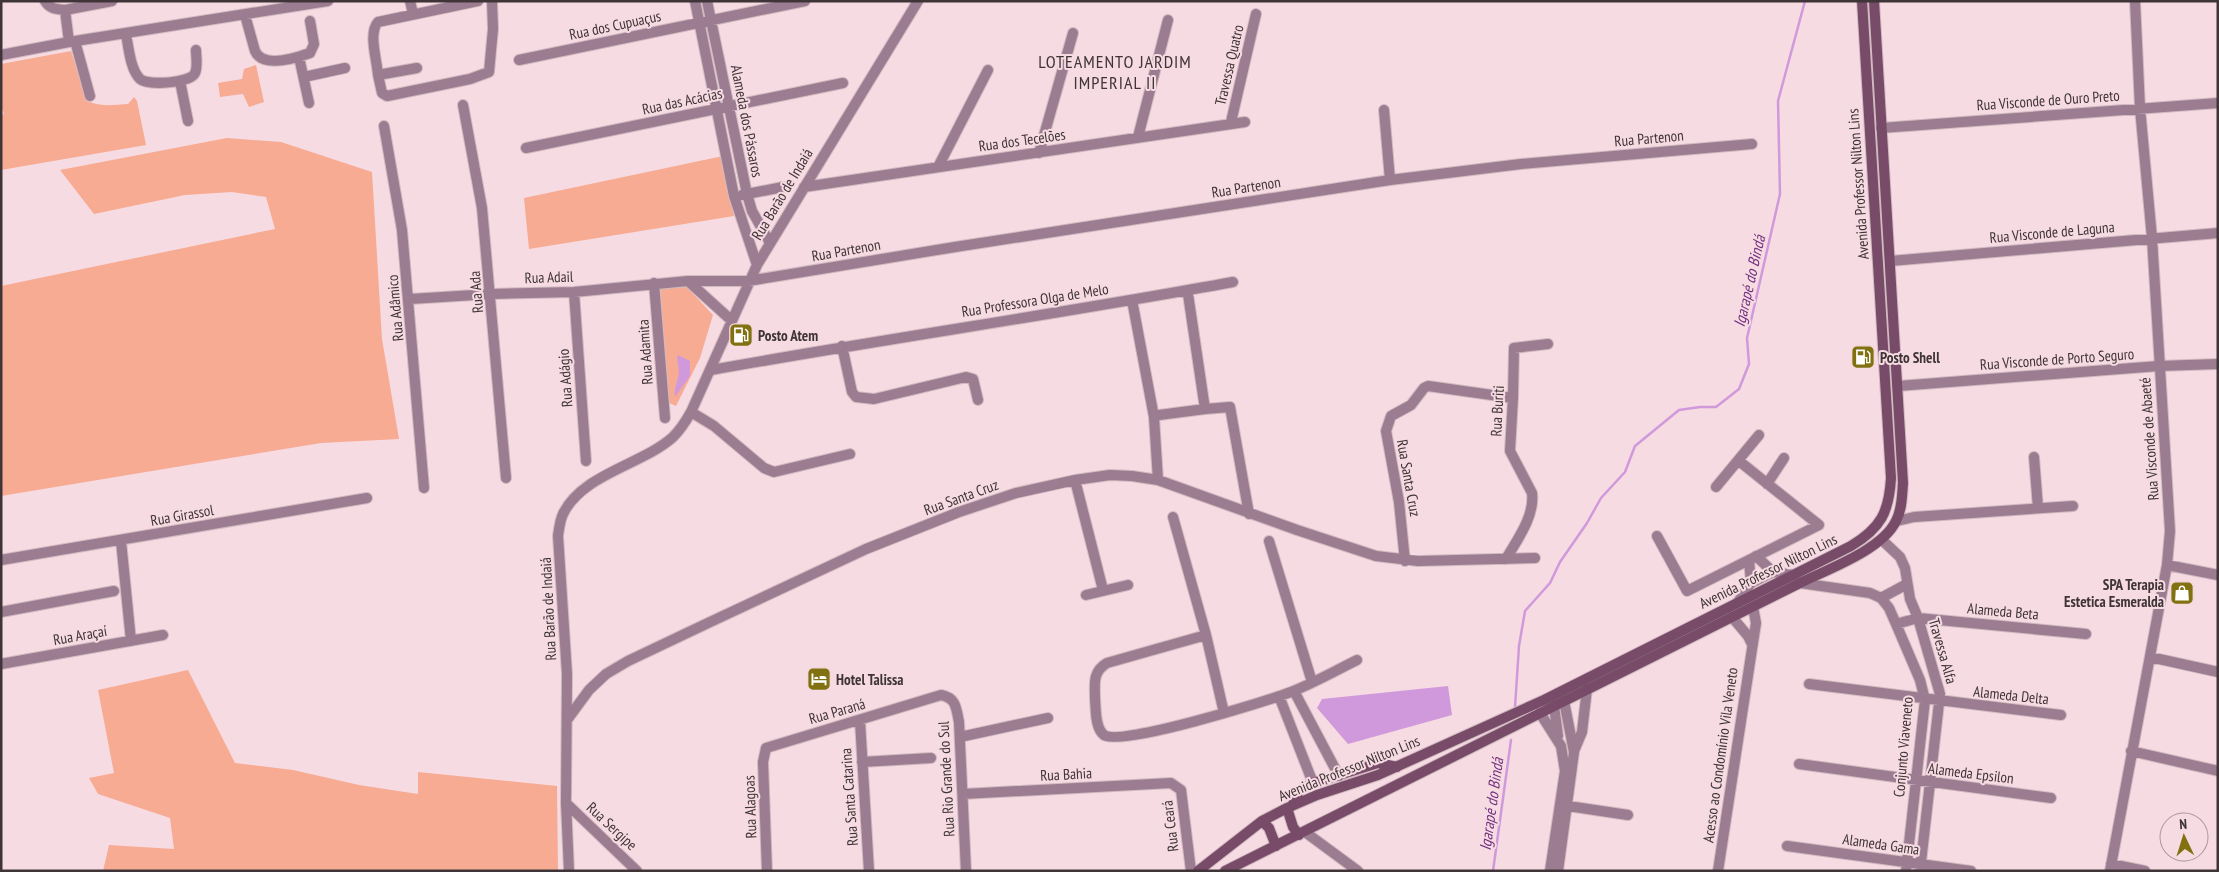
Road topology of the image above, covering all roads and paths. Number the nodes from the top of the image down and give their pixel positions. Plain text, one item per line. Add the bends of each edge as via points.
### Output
1 (46, 1) edge
2 (112, 1) edge
3 (328, 1) edge
4 (410, 1) edge
5 (478, 1) edge
6 (492, 1) edge
7 (695, 1) edge
8 (707, 1) edge
9 (805, 1) edge
10 (918, 1) edge
11 (1862, 1) edge
12 (1874, 1) edge
13 (2135, 1) edge
14 (460, 3) edge
15 (66, 10) junction
16 (413, 14) junction
17 (1256, 14) dead end
18 (245, 15) junction
19 (1168, 20) dead end
20 (310, 21) dead end
21 (712, 21) junction
22 (699, 24) junction
23 (1073, 33) dead end
24 (126, 35) junction
25 (72, 42) junction
26 (196, 50) dead end
27 (1, 55) edge
28 (299, 57) junction
29 (518, 60) dead end
30 (345, 68) dead end
31 (417, 68) dead end
32 (988, 70) dead end
33 (378, 74) junction
34 (304, 77) junction
35 (180, 81) junction
36 (843, 83) dead end
37 (90, 96) dead end
38 (308, 103) dead end
39 (2218, 103) edge
40 (463, 105) dead end
41 (730, 106) junction
42 (2140, 108) junction
43 (717, 109) junction
44 (1384, 110) dead end
45 (188, 121) dead end
46 (1230, 122) junction
47 (1245, 122) dead end
48 (384, 126) dead end
49 (1881, 128) junction
50 (1138, 137) junction
51 (1752, 144) dead end
52 (526, 148) dead end
53 (1039, 153) junction
54 (938, 167) junction
55 (1390, 180) junction
56 (783, 187) dead end
57 (804, 187) junction
58 (747, 194) junction
59 (734, 196) junction
60 (2218, 233) edge
61 (2152, 238) junction
62 (770, 243) junction
63 (1890, 261) junction
64 (756, 265) junction
65 (688, 281) junction
66 (748, 281) junction
67 (1233, 282) dead end
68 (654, 283) junction
69 (574, 292) junction
70 (491, 294) junction
71 (1188, 294) dead end
72 (410, 299) junction
73 (1132, 300) junction
74 (731, 320) junction
75 (1548, 344) dead end
76 (842, 346) junction
77 (2218, 364) edge
78 (2159, 366) junction
79 (711, 370) junction
80 (1898, 386) junction
81 (1513, 398) junction
82 (978, 400) dead end
83 (1205, 410) junction
84 (692, 412) junction
85 (1158, 415) dead end
86 (665, 418) dead end
87 (1759, 434) dead end
88 (850, 454) dead end
89 (2034, 457) dead end
90 (1784, 458) dead end
91 (586, 461) dead end
92 (1739, 461) junction
93 (506, 478) dead end
94 (1075, 480) junction
95 (1158, 480) junction
96 (1767, 484) junction
97 (1716, 487) dead end
98 (424, 488) dead end
99 (367, 498) dead end
100 (2073, 506) dead end
101 (2038, 508) junction
102 (1249, 514) junction
103 (1173, 517) dead end
104 (1897, 521) junction
105 (1657, 536) dead end
106 (1882, 540) junction
107 (120, 541) junction
108 (1270, 542) dead end
109 (1534, 558) dead end
110 (1753, 558) junction
111 (1506, 559) junction
112 (1, 560) edge
113 (1405, 561) junction
114 (2167, 565) junction
115 (1773, 572) junction
116 (1793, 575) junction
117 (2218, 575) edge
118 (1751, 584) junction
119 (1800, 584) junction
120 (1907, 584) junction
121 (1128, 585) dead end
122 (1103, 590) junction
123 (114, 591) dead end
124 (1086, 595) dead end
125 (1881, 598) junction
126 (1738, 602) junction
127 (1753, 607) junction
128 (1, 612) edge
129 (1732, 617) junction
130 (1918, 618) junction
131 (1896, 624) junction
132 (2086, 634) dead end
133 (1206, 635) junction
134 (164, 636) dead end
135 (131, 640) junction
136 (1752, 644) junction
137 (1926, 648) junction
138 (1910, 656) junction
139 (2150, 657) junction
140 (1357, 660) dead end
141 (1, 664) edge
142 (2218, 672) edge
143 (1312, 682) junction
144 (1809, 684) dead end
145 (1587, 689) junction
146 (1294, 690) junction
147 (940, 695) joint
148 (1279, 696) junction
149 (1925, 700) junction
150 (1939, 702) junction
151 (1559, 703) junction
152 (1224, 713) junction
153 (1540, 713) junction
154 (2061, 715) dead end
155 (1048, 718) dead end
156 (567, 720) junction
157 (860, 721) junction
158 (960, 737) junction
159 (1297, 738) junction
160 (1558, 740) junction
161 (1322, 745) junction
162 (770, 746) joint
163 (2131, 750) junction
164 (1574, 752) junction
165 (931, 758) dead end
166 (862, 762) junction
167 (1799, 764) dead end
168 (1397, 767) junction
169 (2218, 771) edge
170 (1339, 776) junction
171 (1917, 781) junction
172 (1171, 783) joint
173 (1313, 783) junction
174 (1931, 783) junction
175 (963, 794) junction
176 (2051, 798) dead end
177 (566, 803) junction
178 (1568, 806) junction
179 (1290, 807) junction
180 (1628, 815) dead end
181 (1262, 821) junction
182 (1302, 834) junction
183 (1276, 846) junction
184 (1787, 846) dead end
185 (1906, 867) edge
186 (2110, 867) edge
187 (1921, 868) edge
188 (569, 871) edge
189 (637, 871) edge
190 (767, 871) edge
191 (869, 871) edge
192 (966, 871) edge
193 (1191, 871) edge
194 (1198, 871) edge
195 (1225, 871) edge
196 (1358, 871) edge
197 (1550, 871) edge
198 (1558, 871) edge
199 (1718, 871) edge
200 (1971, 871) edge
201 (2144, 871) edge

1 - 15 street via 53,9
2 - 15 street
3 - 18 street
4 - 16 street
5 - 14 street
6 - 33 street via 489,72 453,83 386,96 382,93
7 - 22 street, Alameda dos Pássaros
8 - 21 street, Alameda dos Pássaros
9 - 21 street, Rua dos Cupuaçus
10 - 57 street, Rua Barão de Indaiá
11 - 116 main road, Avenida Professor Nilton Lins via 1890,492 1887,507 1874,530 1851,546
12 - 49 main road, Avenida Professor Nilton Lins
13 - 42 street, Rua Visconde de Abaeté
14 - 16 street
15 - 25 street
16 - 33 street via 378,22 374,26
17 - 46 street, Travessa Quatro
18 - 24 street
18 - 28 street via 257,56 262,60
19 - 50 street
20 - 28 street via 314,49
21 - 22 street, Rua dos Cupuaçus
21 - 41 street, Alameda dos Pássaros
22 - 29 street, Rua dos Cupuaçus
22 - 43 street, Alameda dos Pássaros
23 - 53 street
24 - 25 street
24 - 35 street via 135,72 144,82
25 - 27 street
25 - 37 street
26 - 35 street via 195,74
28 - 34 street
30 - 34 street
31 - 33 street
32 - 54 street
34 - 38 street
35 - 45 street
36 - 41 street, Rua das Acácias
39 - 42 street, Rua Visconde de Ouro Preto
40 - 70 street, Rua Ada via 481,199
41 - 43 street, Rua das Acácias
41 - 58 street, Alameda dos Pássaros
42 - 49 street, Rua Visconde de Ouro Preto
42 - 61 street, Rua Visconde de Abaeté
43 - 52 street, Rua das Acácias
43 - 59 street, Alameda dos Pássaros
44 - 55 street
46 - 47 street, Rua dos Tecelões
46 - 50 street, Rua dos Tecelões
48 - 72 street, Rua Adâmico
49 - 63 main road, Avenida Professor Nilton Lins
50 - 53 street, Rua dos Tecelões
51 - 55 street, Rua Partenon via 1522,164
53 - 54 street, Rua dos Tecelões
54 - 57 street, Rua dos Tecelões
55 - 66 street, Rua Partenon
56 - 58 street
57 - 62 street, Rua Barão de Indaiá
58 - 59 street
58 - 62 street, Alameda dos Pássaros via 752,211
59 - 64 street, Alameda dos Pássaros
60 - 61 street, Rua Visconde de Laguna
61 - 63 street, Rua Visconde de Laguna
61 - 78 street, Rua Visconde de Abaeté
62 - 64 street, Rua Barão de Indaiá
63 - 80 main road, Avenida Professor Nilton Lins
64 - 66 street, Rua Barão de Indaiá
65 - 66 street, Rua Adail
65 - 68 street, Rua Adail
65 - 74 street
66 - 74 street, Rua Barão de Indaiá
67 - 73 street, Rua Professora Olga de Melo
68 - 69 street, Rua Adail
68 - 86 street, Rua Adamita
69 - 70 street, Rua Adail
69 - 91 street, Rua Adágio
70 - 72 street, Rua Adail
70 - 93 street, Rua Ada
71 - 83 street
72 - 98 street, Rua Adâmico
73 - 76 street, Rua Professora Olga de Melo
73 - 95 street via 1154,417
74 - 79 street, Rua Barão de Indaiá
75 - 81 street, Rua Buriti via 1514,348
76 - 79 street, Rua Professora Olga de Melo
76 - 82 street via 852,392 856,397 874,399 970,378
77 - 78 street, Rua Visconde de Porto Seguro
78 - 80 street, Rua Visconde de Porto Seguro
78 - 114 street, Rua Visconde de Abaeté via 2170,531
79 - 84 street, Rua Barão de Indaiá
80 - 104 main road, Avenida Professor Nilton Lins via 1903,483
81 - 111 street, Rua Buriti via 1510,451 1533,500 1529,516
81 - 113 street, Rua Santa Cruz via 1428,386 1411,405 1391,416 1386,432
83 - 85 street
83 - 102 street via 1230,407
84 - 88 street via 764,468 774,472
84 - 156 street, Rua Barão de Indaiá via 673,437 591,484 573,499 562,514 558,536
87 - 92 street
89 - 101 street
90 - 96 street
92 - 96 street
92 - 97 street
94 - 95 street, Rua Santa Cruz via 1110,475
94 - 122 street
94 - 156 street, Rua Santa Cruz via 1016,493 959,512 866,549 708,622 606,674 589,690
95 - 102 street, Rua Santa Cruz
96 - 110 street via 1819,525
99 - 107 street, Rua Girassol
100 - 101 street
101 - 104 street
102 - 113 street, Rua Santa Cruz via 1348,548
103 - 133 street
104 - 106 main road, Avenida Professor Nilton Lins
105 - 110 street via 1687,591
106 - 119 main road, Avenida Professor Nilton Lins
106 - 120 street, Travessa Alfa via 1900,557
107 - 112 street, Rua Girassol
107 - 135 street
108 - 143 street
109 - 111 street, Rua Santa Cruz
110 - 115 street
110 - 118 street
111 - 113 street, Rua Santa Cruz
114 - 117 street
114 - 139 street, Rua Visconde de Abaeté
115 - 116 street
115 - 118 street
116 - 126 main road, Avenida Professor Nilton Lins
118 - 126 street
119 - 125 street via 1870,592
119 - 127 main road, Avenida Professor Nilton Lins
120 - 125 street
120 - 130 street, Travessa Alfa
121 - 122 street
122 - 124 street
123 - 128 street
125 - 131 street, Conjunto Viaveneto via 1890,608
126 - 168 main road, Avenida Professor Nilton Lins via 1521,710
127 - 129 main road, Avenida Professor Nilton Lins
127 - 136 street, Acesso ao Condomínio Vila Veneto via 1756,623
129 - 136 street
129 - 145 main road, Avenida Professor Nilton Lins
130 - 131 street
130 - 132 street, Alameda Beta
130 - 137 street, Travessa Alfa
131 - 138 street, Conjunto Viaveneto
133 - 152 street
133 - 152 street via 1101,666 1095,676 1096,713 1100,730 1113,738 1132,737
134 - 135 street, Rua Araçaí
135 - 141 street, Rua Araçaí
136 - 199 street, Acesso ao Condomínio Vila Veneto
137 - 138 street
137 - 150 street, Travessa Alfa via 1939,687
138 - 149 street, Conjunto Viaveneto
139 - 142 street
139 - 163 street, Rua Visconde de Abaeté
140 - 143 street
143 - 146 street
144 - 149 street, Alameda Delta
145 - 151 main road, Avenida Professor Nilton Lins
145 - 164 street via 1582,732
146 - 148 street
146 - 161 street
147 - 157 street, Rua Paraná
147 - 158 street, Rua Rio Grande do Sul via 952,698 956,704
148 - 152 street
148 - 159 street
149 - 150 street, Alameda Delta
149 - 171 street, Conjunto Viaveneto
150 - 154 street, Alameda Delta
150 - 174 street, Travessa Alfa
151 - 153 main road, Avenida Professor Nilton Lins
151 - 160 street
151 - 164 street
153 - 160 street
153 - 182 main road, Avenida Professor Nilton Lins
155 - 158 street
156 - 177 street, Rua Barão de Indaiá
157 - 162 street, Rua Paraná
157 - 166 street, Rua Santa Catarina
158 - 175 street, Rua Rio Grande do Sul
159 - 161 street
159 - 173 street
160 - 197 street via 1565,771
161 - 170 street
162 - 190 street, Rua Alagoas via 763,754
163 - 169 street
163 - 186 street, Rua Visconde de Abaeté
164 - 178 street
165 - 166 street
166 - 191 street, Rua Santa Catarina
167 - 171 street, Alameda Epsilon
168 - 170 main road via 1378,763
168 - 179 main road, Avenida Professor Nilton Lins
170 - 173 main road
171 - 174 street, Alameda Epsilon
171 - 185 street, Conjunto Viaveneto
172 - 175 street, Rua Bahia
172 - 193 street, Rua Ceará via 1181,790
173 - 179 main road via 1300,791
174 - 176 street, Alameda Epsilon
174 - 187 street, Travessa Alfa
175 - 192 street, Rua Rio Grande do Sul
177 - 188 street, Rua Barão de Indaiá
177 - 189 street, Rua Sergipe
178 - 180 street
178 - 198 street
179 - 181 main road, Avenida Professor Nilton Lins
179 - 182 main road via 1293,827
181 - 183 main road via 1269,828
181 - 194 main road, Avenida Professor Nilton Lins
182 - 183 main road, Avenida Professor Nilton Lins
182 - 196 street
183 - 195 main road, Avenida Professor Nilton Lins
184 - 185 street, Alameda Gama
185 - 187 street, Alameda Gama
186 - 201 street
187 - 200 street, Alameda Gama

